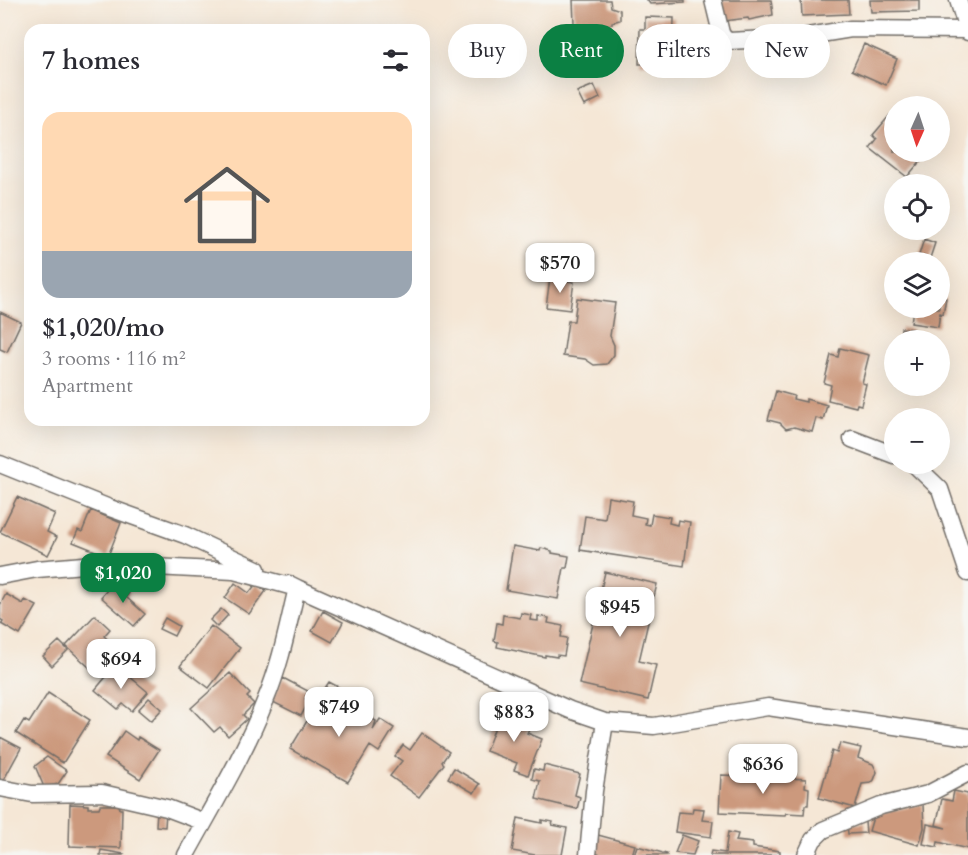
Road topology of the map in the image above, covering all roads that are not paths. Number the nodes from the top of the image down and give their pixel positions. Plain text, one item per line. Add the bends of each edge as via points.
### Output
1 (713, 0) edge
2 (958, 0) edge
3 (967, 31) edge
4 (852, 439) dead end
5 (884, 451) edge
6 (0, 464) edge
7 (924, 474) edge
8 (968, 573) edge
9 (0, 576) edge
10 (297, 588) junction
11 (605, 722) junction
12 (968, 737) edge
13 (968, 773) edge
14 (0, 788) edge
15 (204, 822) junction
16 (186, 855) edge
17 (588, 855) edge
18 (806, 855) edge

1 - 3 street via 722,33 729,41 802,37 851,29
2 - 3 street
4 - 5 street
6 - 10 street via 185,535
7 - 8 street via 940,489
9 - 10 street via 95,564 234,571
10 - 11 street
10 - 15 street via 266,699
11 - 12 street via 654,726 768,707
11 - 17 street
13 - 18 street via 928,794 881,806 823,830
14 - 15 street via 32,794 102,793 167,808
15 - 16 street

